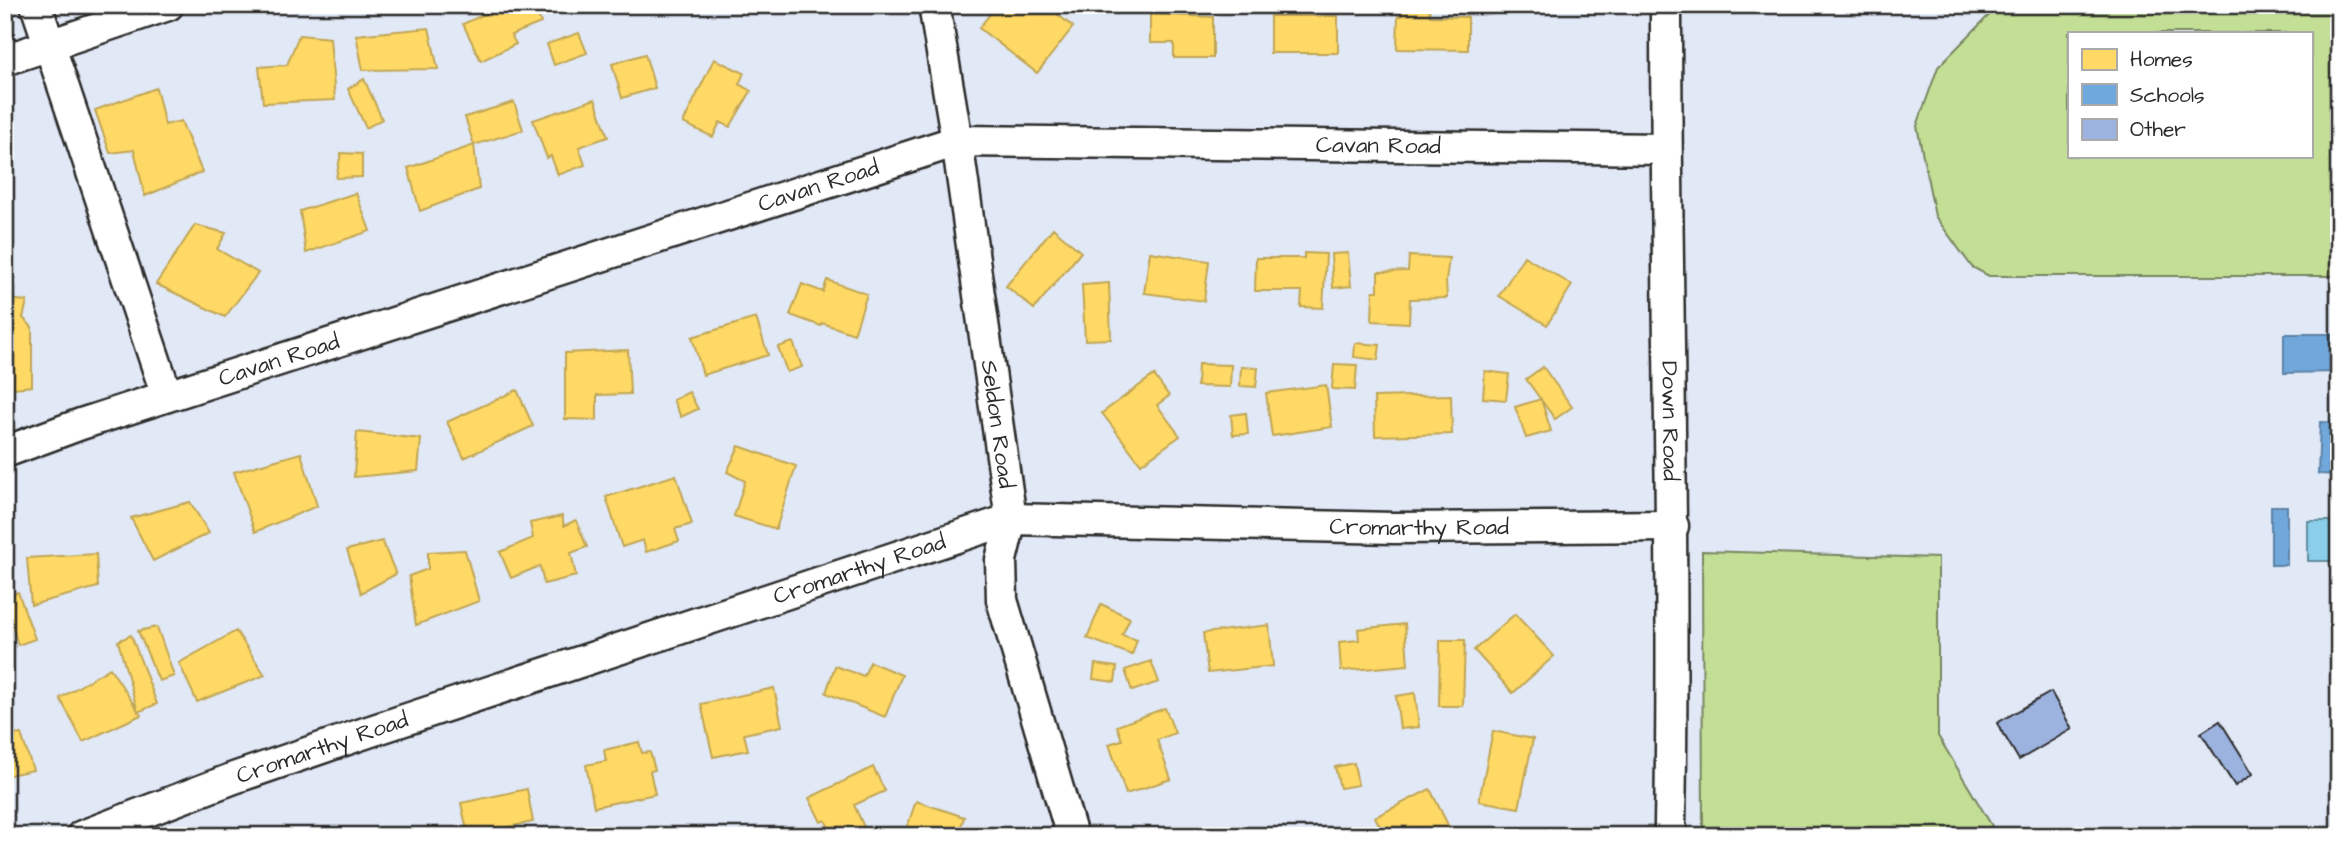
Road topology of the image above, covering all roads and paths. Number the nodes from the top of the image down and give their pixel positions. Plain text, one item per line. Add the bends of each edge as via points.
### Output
1 (36, 5) edge
2 (169, 5) edge
3 (934, 5) edge
4 (1666, 5) edge
5 (50, 44) junction
6 (5, 60) edge
7 (957, 141) junction
8 (1666, 149) junction
9 (167, 396) junction
10 (5, 452) edge
11 (1011, 519) junction
12 (1673, 526) junction
13 (1666, 832) edge
14 (82, 836) edge
15 (1072, 836) edge

1 - 5 street
2 - 5 street
3 - 7 street, Seldon Road
4 - 8 street, Down Road
5 - 6 street
5 - 9 street
7 - 8 street, Cavan Road
7 - 9 street, Cavan Road
7 - 11 street, Seldon Road
8 - 12 street, Down Road
9 - 10 street, Cavan Road
11 - 12 street, Cromarthy Road via 1394,527
11 - 14 street, Cromarthy Road via 368,732
11 - 15 street, Seldon Road via 1001,560 1002,600
12 - 13 street, Down Road

